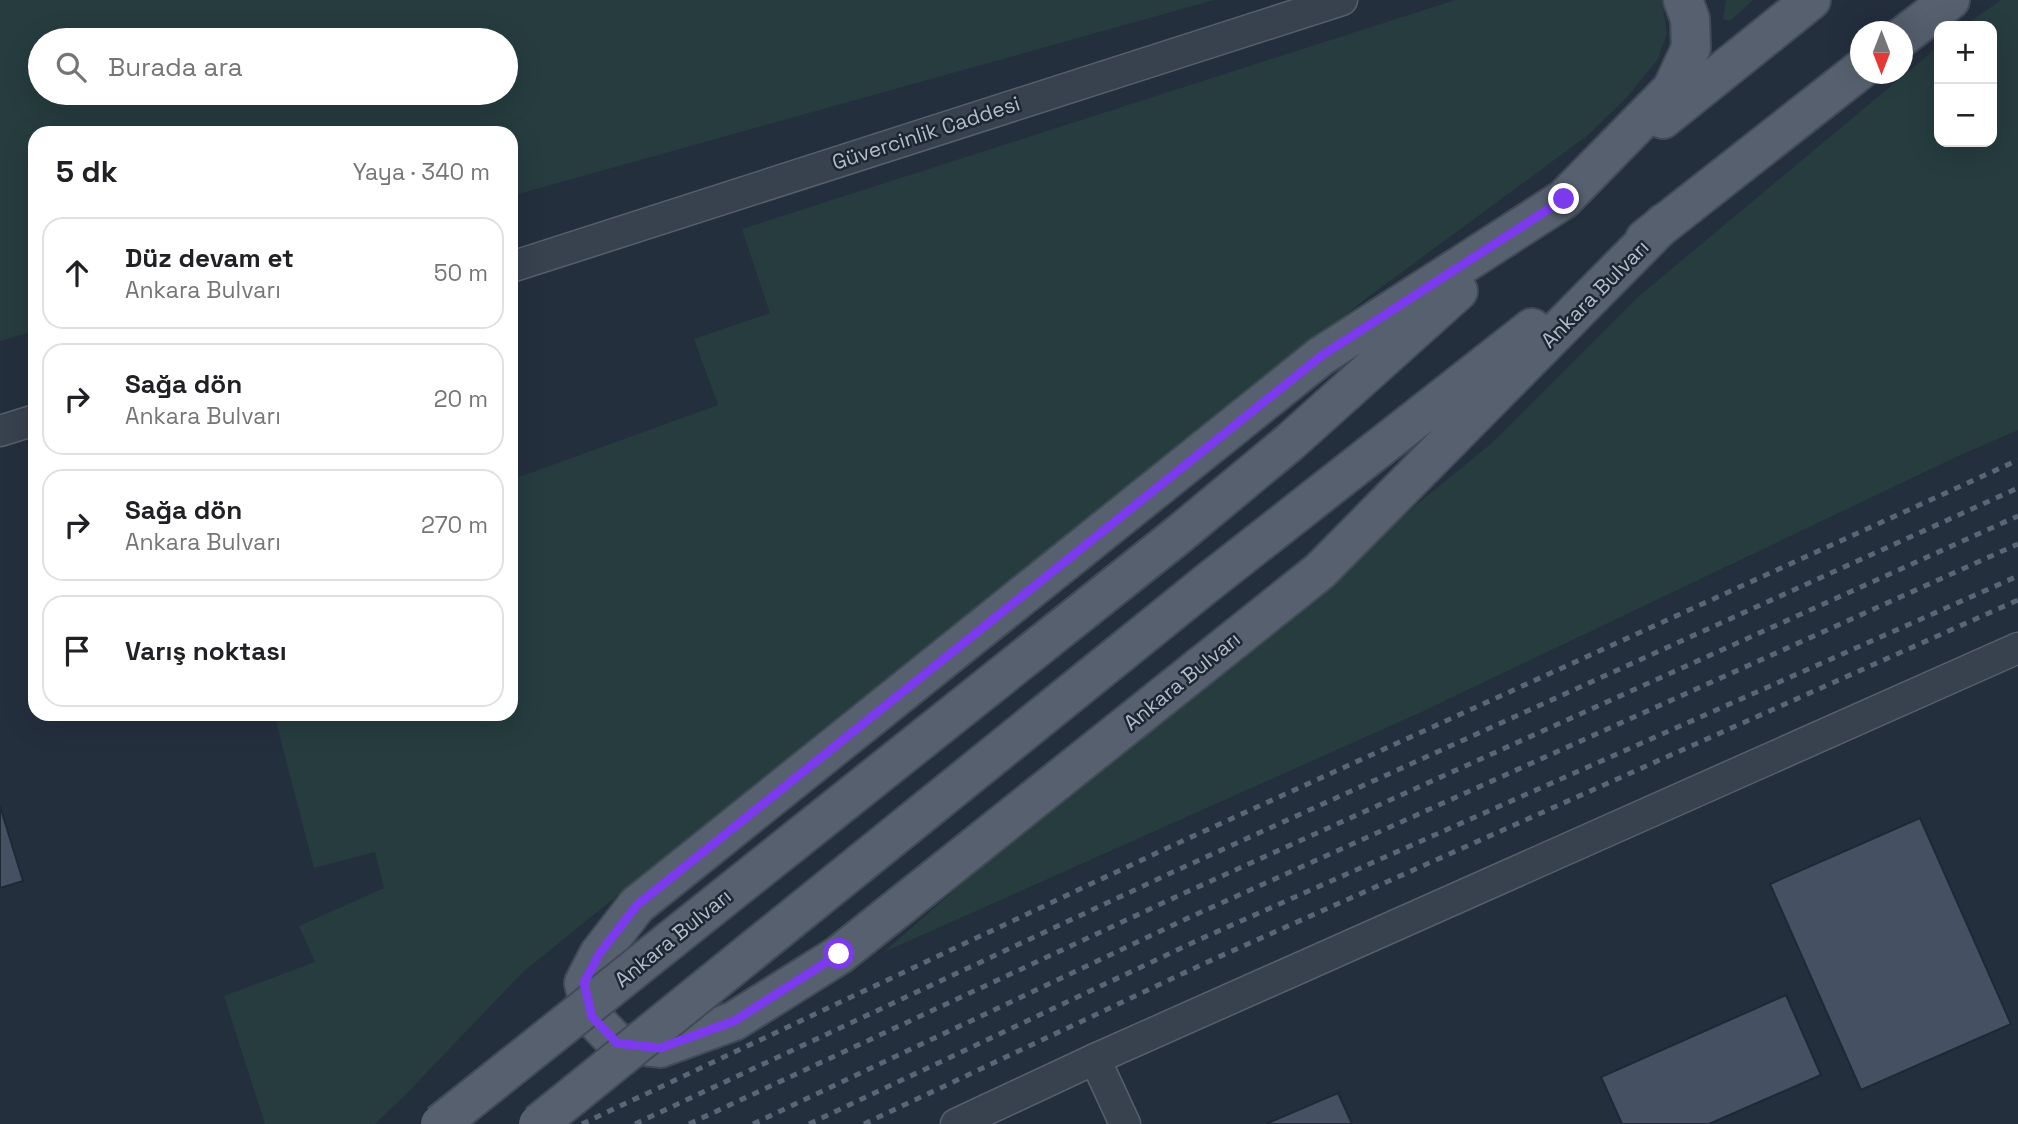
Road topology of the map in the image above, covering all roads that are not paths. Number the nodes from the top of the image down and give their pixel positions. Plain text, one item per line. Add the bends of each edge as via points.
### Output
1 (1342, 0) edge
2 (1683, 0) edge
3 (1714, 0) edge
4 (1811, 0) edge
5 (1950, 0) edge
6 (1913, 29) edge
7 (1850, 78) edge
8 (1672, 89) junction
9 (1564, 199) junction
10 (1664, 223) junction
11 (518, 265) edge
12 (28, 422) edge
13 (0, 431) edge
14 (2018, 648) edge
15 (1095, 1059) junction
16 (440, 1124) edge
17 (538, 1124) edge
18 (956, 1124) edge
19 (1125, 1124) edge

1 - 11 street, Güvercinlik Caddesi
2 - 8 main road via 1690,19 1691,48
3 - 8 main road via 1699,49
4 - 9 main road, Ankara Bulvarı
5 - 6 main road
7 - 10 main road, Ankara Bulvarı
8 - 9 main road
9 - 10 main road, Ankara Bulvarı via 1321,356 637,905 599,954 584,983 592,1017 617,1043 660,1048 734,1021 839,954 1320,571
9 - 16 main road, Ankara Bulvarı, bridge via 1177,536
10 - 17 main road, Ankara Bulvarı, bridge via 1206,584
12 - 13 street
14 - 15 street
15 - 18 street
15 - 19 street

